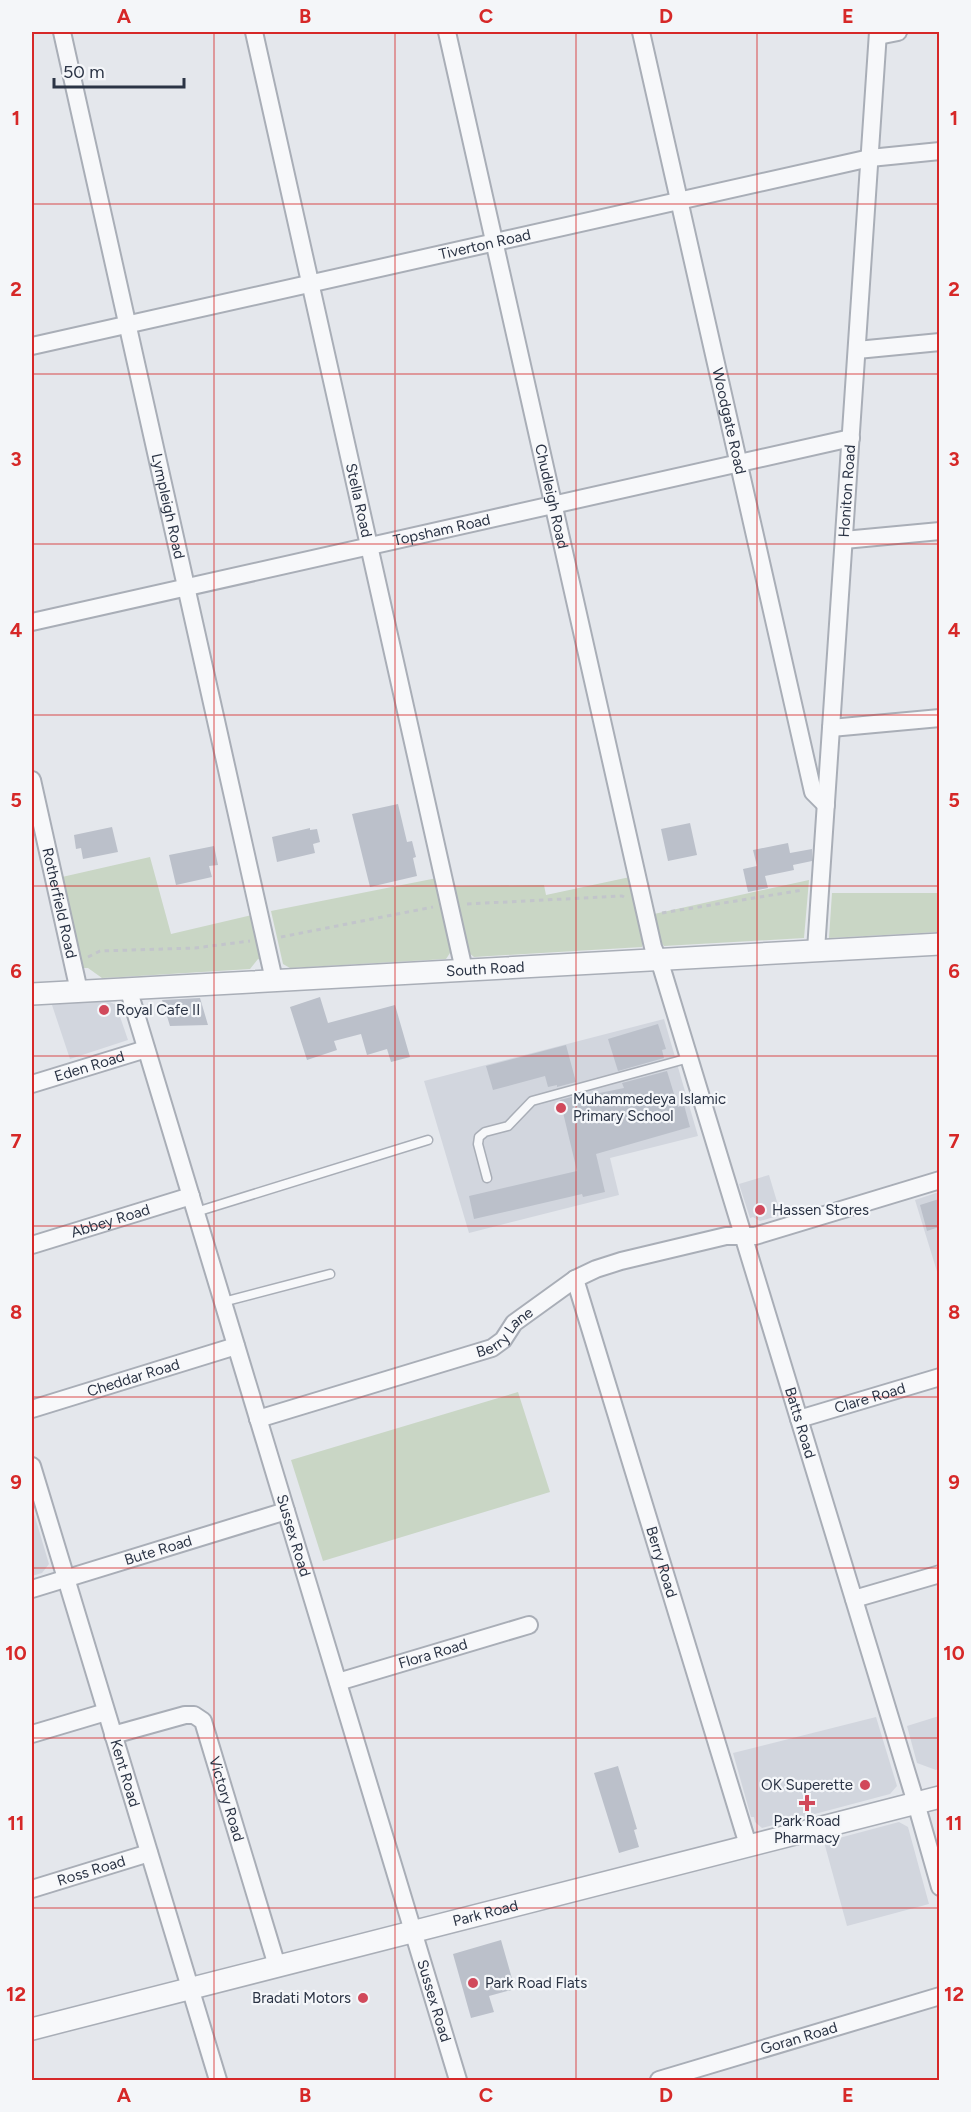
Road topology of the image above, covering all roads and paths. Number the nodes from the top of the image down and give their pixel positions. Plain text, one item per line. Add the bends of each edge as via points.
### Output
1 (62, 32) edge
2 (254, 32) edge
3 (447, 32) edge
4 (641, 32) edge
5 (898, 32) edge
6 (878, 34) edge
7 (939, 151) edge
8 (870, 158) junction
9 (679, 201) junction
10 (494, 242) junction
11 (311, 284) junction
12 (128, 324) junction
13 (939, 342) edge
14 (32, 346) edge
15 (857, 350) junction
16 (851, 438) junction
17 (739, 463) junction
18 (553, 505) junction
19 (939, 531) edge
20 (844, 540) junction
21 (369, 546) junction
22 (185, 586) junction
23 (32, 622) edge
24 (939, 718) edge
25 (831, 728) junction
26 (32, 780) edge
27 (826, 805) junction
28 (939, 944) edge
29 (816, 950) junction
30 (658, 959) junction
31 (464, 970) junction
32 (274, 980) junction
33 (128, 988) junction
34 (80, 991) junction
35 (32, 994) edge
36 (146, 1049) junction
37 (689, 1058) junction
38 (32, 1084) edge
39 (428, 1140) dead end
40 (487, 1178) dead end
41 (939, 1180) edge
42 (193, 1204) junction
43 (743, 1235) junction
44 (32, 1245) edge
45 (330, 1274) dead end
46 (575, 1279) junction
47 (223, 1302) junction
48 (236, 1346) junction
49 (939, 1377) edge
50 (32, 1409) edge
51 (258, 1419) junction
52 (799, 1419) junction
53 (32, 1466) edge
54 (286, 1511) junction
55 (939, 1574) edge
56 (65, 1579) junction
57 (32, 1589) edge
58 (854, 1599) junction
59 (529, 1625) dead end
60 (338, 1682) junction
61 (106, 1712) junction
62 (32, 1734) edge
63 (113, 1736) junction
64 (939, 1797) edge
65 (916, 1803) junction
66 (748, 1845) junction
67 (149, 1853) junction
68 (939, 1887) edge
69 (32, 1889) edge
70 (414, 1931) junction
71 (277, 1966) junction
72 (190, 1988) junction
73 (939, 1996) edge
74 (32, 2029) edge
75 (218, 2080) edge
76 (458, 2080) edge
77 (659, 2080) edge

1 - 12 street, Lympleigh Road
2 - 11 street, Stella Road
3 - 10 street, Chudleigh Road
4 - 9 street, Woodgate Road
5 - 6 street
6 - 8 street, Honiton Road
7 - 8 street, Tiverton Road
8 - 9 street, Tiverton Road
8 - 15 street, Honiton Road
9 - 10 street, Tiverton Road
9 - 17 street, Woodgate Road
10 - 11 street, Tiverton Road
10 - 18 street, Chudleigh Road
11 - 12 street, Tiverton Road
11 - 21 street, Stella Road
12 - 14 street, Tiverton Road
12 - 22 street, Lympleigh Road
13 - 15 street
15 - 16 street, Honiton Road
16 - 17 street, Topsham Road
16 - 20 street, Honiton Road
17 - 18 street, Topsham Road
17 - 27 street, Woodgate Road via 813,792
18 - 21 street, Topsham Road
18 - 30 street, Chudleigh Road
19 - 20 street
20 - 25 street, Honiton Road
21 - 22 street, Topsham Road
21 - 31 street, Stella Road
22 - 23 street, Topsham Road
22 - 32 street, Lympleigh Road
24 - 25 street
25 - 27 street, Honiton Road
26 - 34 street, Rotherfield Road
27 - 29 street, Honiton Road
28 - 29 street, South Road
29 - 30 street, South Road
30 - 31 street, South Road
30 - 37 street, Batts Road
31 - 32 street, South Road
32 - 33 street, South Road
33 - 34 street, South Road
33 - 36 street, Sussex Road
34 - 35 street, South Road
36 - 38 street, Eden Road
36 - 42 street, Sussex Road
37 - 40 lane via 532,1101 508,1126 479,1137
37 - 43 street, Batts Road
39 - 42 lane
41 - 43 street, Berry Lane via 755,1236
42 - 44 street, Abbey Road
42 - 47 street, Sussex Road
43 - 46 street, Berry Lane via 621,1261
43 - 52 street, Batts Road
45 - 47 lane
46 - 51 street, Berry Lane via 514,1323 503,1340 492,1347
46 - 66 street, Berry Road
47 - 48 street, Sussex Road
48 - 50 street, Cheddar Road
48 - 51 street, Sussex Road
49 - 52 street, Clare Road
51 - 54 street, Sussex Road
52 - 58 street, Batts Road
53 - 56 street, Kent Road
54 - 56 street, Bute Road
54 - 60 street, Sussex Road
55 - 58 street
56 - 57 street, Bute Road
56 - 61 street, Kent Road
58 - 65 street, Batts Road
59 - 60 street, Flora Road
60 - 70 street, Sussex Road
61 - 62 street
61 - 63 street, Kent Road
63 - 67 street, Kent Road
63 - 71 street, Victory Road via 185,1715 203,1721
64 - 65 street, Park Road
65 - 66 street, Park Road
65 - 68 street, Batts Road
66 - 70 street, Park Road
67 - 69 street, Ross Road
67 - 72 street, Kent Road
70 - 71 street, Park Road
70 - 76 street, Sussex Road
71 - 72 street, Park Road
72 - 74 street, Park Road
72 - 75 street, Kent Road
73 - 77 street, Goran Road

